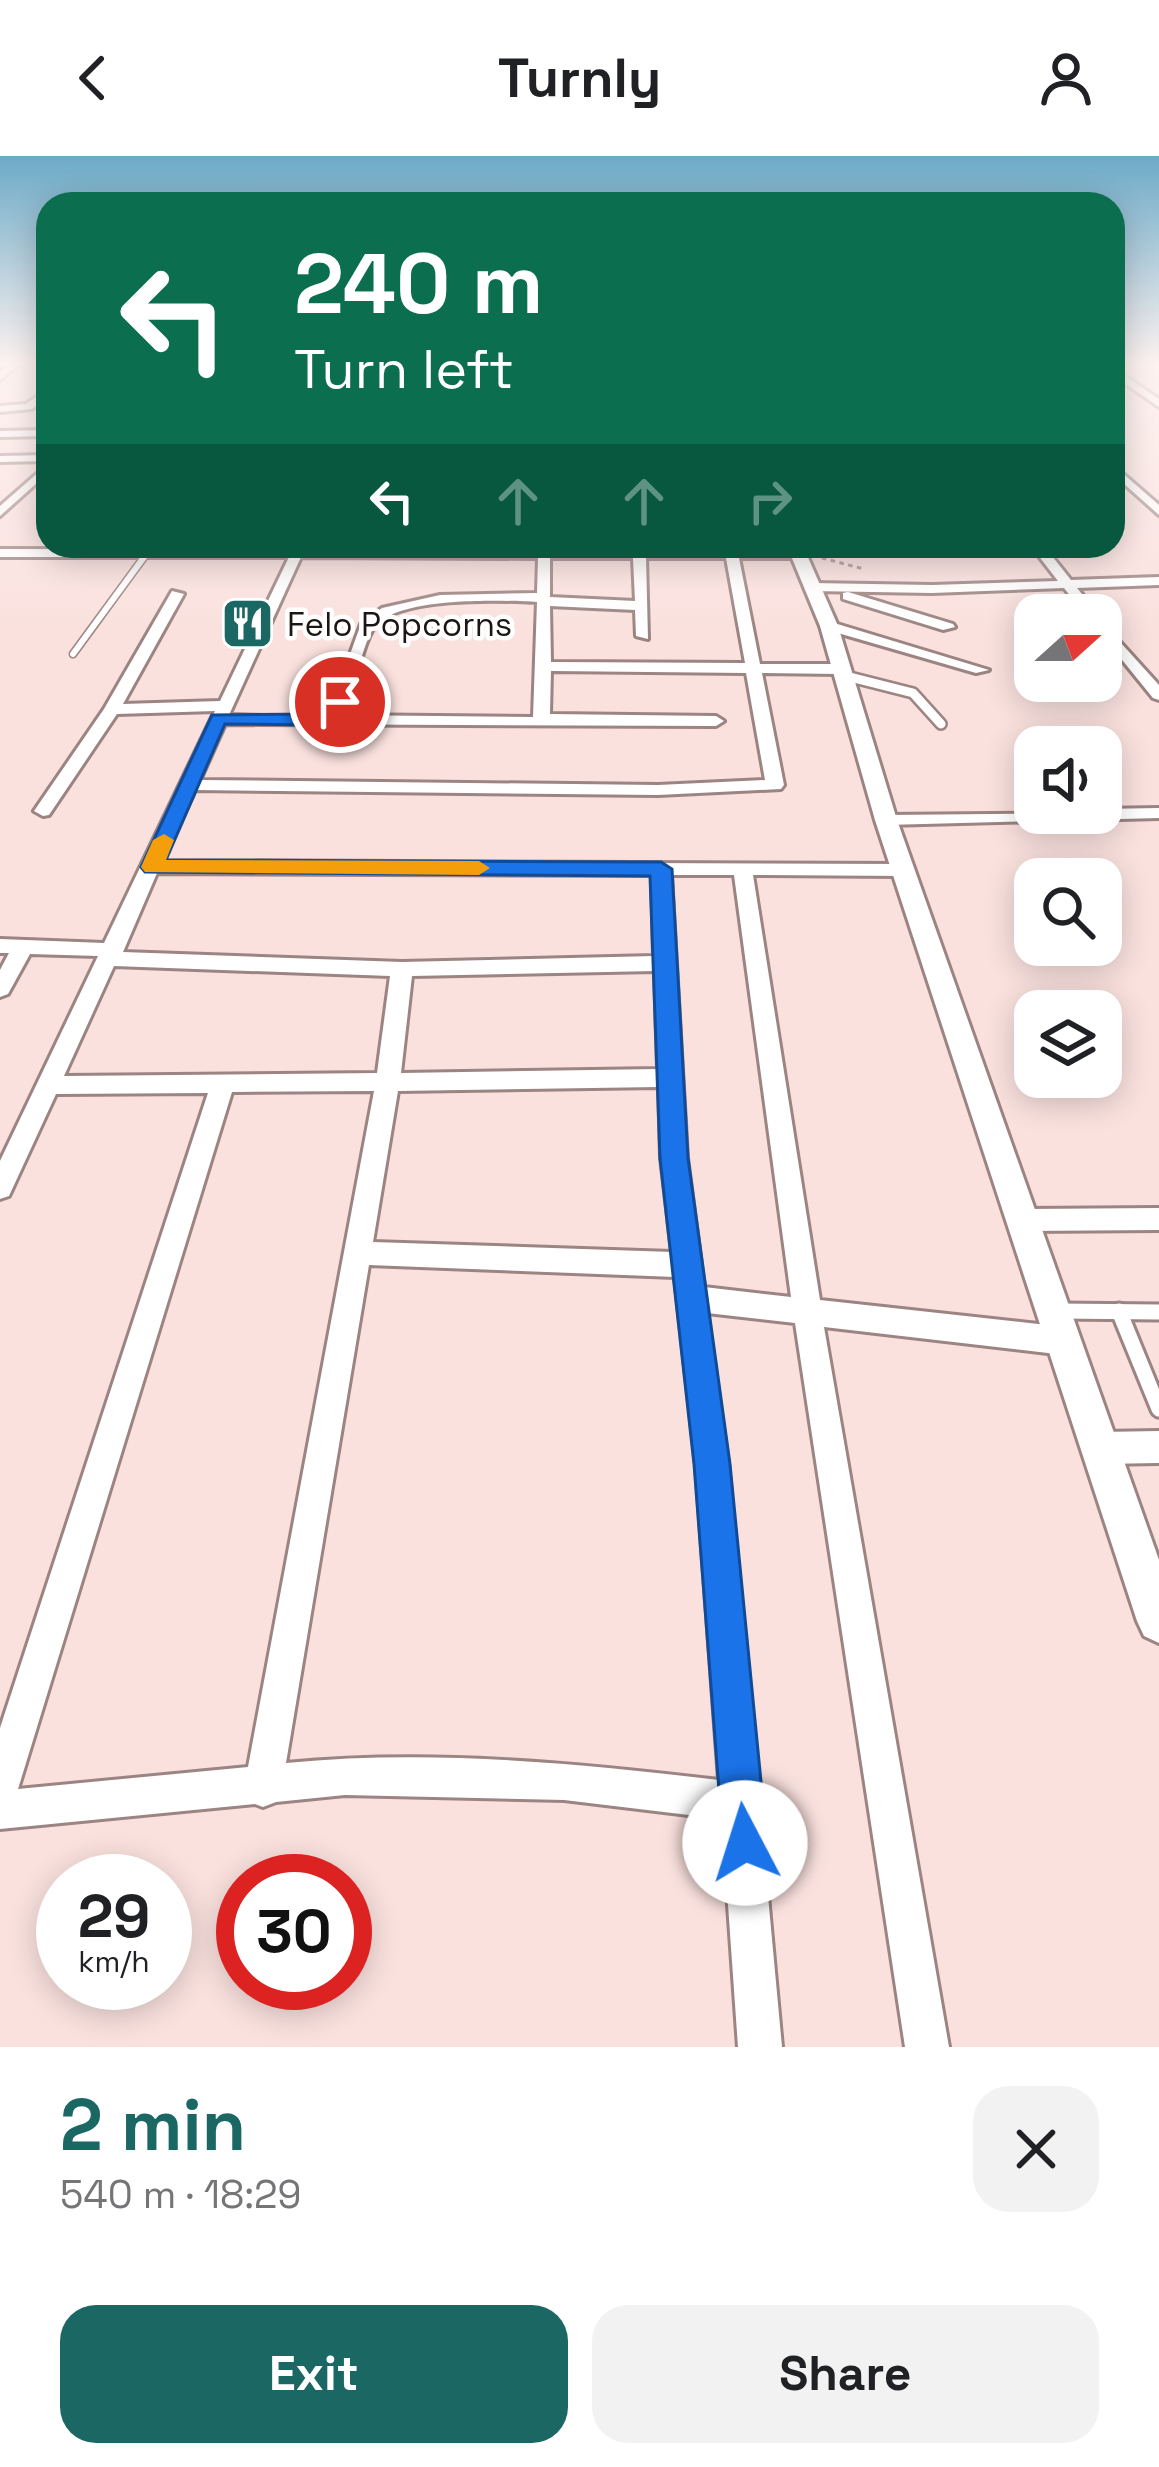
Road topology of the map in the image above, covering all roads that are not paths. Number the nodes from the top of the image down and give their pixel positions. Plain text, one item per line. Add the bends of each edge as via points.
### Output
1 (0, 459) edge
2 (36, 461) edge
3 (36, 475) edge
4 (1125, 479) edge
5 (0, 490) edge
6 (23, 490) junction
7 (1159, 511) edge
8 (0, 512) edge
9 (36, 551) edge
10 (0, 553) edge
11 (143, 558) edge
12 (295, 558) edge
13 (544, 558) edge
14 (640, 558) edge
15 (734, 558) edge
16 (802, 558) edge
17 (1046, 558) edge
18 (1159, 581) edge
19 (1066, 584) junction
20 (818, 587) junction
21 (177, 594) dead end
22 (1074, 594) edge
23 (543, 599) junction
24 (642, 606) junction
25 (829, 626) junction
26 (948, 627) dead end
27 (643, 636) dead end
28 (1122, 650) edge
29 (73, 654) dead end
30 (544, 666) junction
31 (755, 668) junction
32 (981, 670) dead end
33 (840, 672) junction
34 (1159, 695) edge
35 (112, 709) junction
36 (222, 712) junction
37 (321, 719) junction
38 (541, 719) junction
39 (716, 721) dead end
40 (941, 724) dead end
41 (188, 784) junction
42 (43, 812) dead end
43 (1159, 814) edge
44 (886, 820) junction
45 (152, 867) junction
46 (661, 869) junction
47 (743, 870) junction
48 (903, 870) junction
49 (12, 947) edge
50 (112, 955) junction
51 (665, 963) junction
52 (402, 969) junction
53 (0, 988) edge
54 (670, 1078) junction
55 (388, 1082) junction
56 (51, 1085) junction
57 (222, 1086) junction
58 (0, 1131) edge
59 (28, 1132) junction
60 (0, 1188) edge
61 (1159, 1219) edge
62 (1026, 1220) junction
63 (358, 1253) junction
64 (688, 1264) junction
65 (693, 1299) junction
66 (1056, 1310) junction
67 (1119, 1311) junction
68 (1159, 1312) edge
69 (809, 1315) junction
70 (1065, 1341) junction
71 (1159, 1409) edge
72 (1159, 1447) edge
73 (1102, 1448) junction
74 (1159, 1621) edge
75 (0, 1786) edge
76 (263, 1788) junction
77 (742, 1802) junction
78 (0, 1810) edge
79 (760, 2047) edge
80 (927, 2047) edge

1 - 2 street
3 - 6 street
4 - 7 street
5 - 6 street
6 - 8 street
9 - 10 street
11 - 29 lane
12 - 36 street
13 - 23 street
14 - 24 street
15 - 31 street
16 - 20 street
17 - 19 street
18 - 19 street
19 - 20 street
19 - 22 street
20 - 25 street
20 - 26 street
21 - 35 street
23 - 24 street
23 - 30 street
23 - 37 street via 440,598 376,616 340,702
24 - 27 street
25 - 32 street
25 - 33 street
28 - 34 street
30 - 31 street
30 - 38 street
31 - 33 street
31 - 41 street via 772,787
33 - 40 lane via 929,700
33 - 44 street
35 - 36 street
35 - 42 street
36 - 37 street
36 - 41 street
37 - 38 street
38 - 39 street
41 - 45 street
43 - 44 street
44 - 48 street
45 - 46 street
45 - 50 street
46 - 47 street
46 - 51 street
47 - 48 street
47 - 69 street
48 - 62 street
49 - 50 street
49 - 53 street
50 - 52 street
50 - 56 street
51 - 52 street
51 - 54 street
52 - 55 street
54 - 55 street
54 - 64 street
55 - 57 street
55 - 63 street
56 - 57 street
56 - 59 street
57 - 75 street
58 - 59 street
59 - 60 street
61 - 62 street
62 - 66 street
63 - 64 street
63 - 76 street
64 - 65 street
65 - 69 street
65 - 77 street
66 - 67 lane
66 - 70 street
67 - 68 lane
67 - 71 lane
69 - 70 street
69 - 80 street
70 - 73 street
72 - 73 street
73 - 74 street
76 - 77 street via 345,1776 564,1781
76 - 78 street
77 - 79 street

